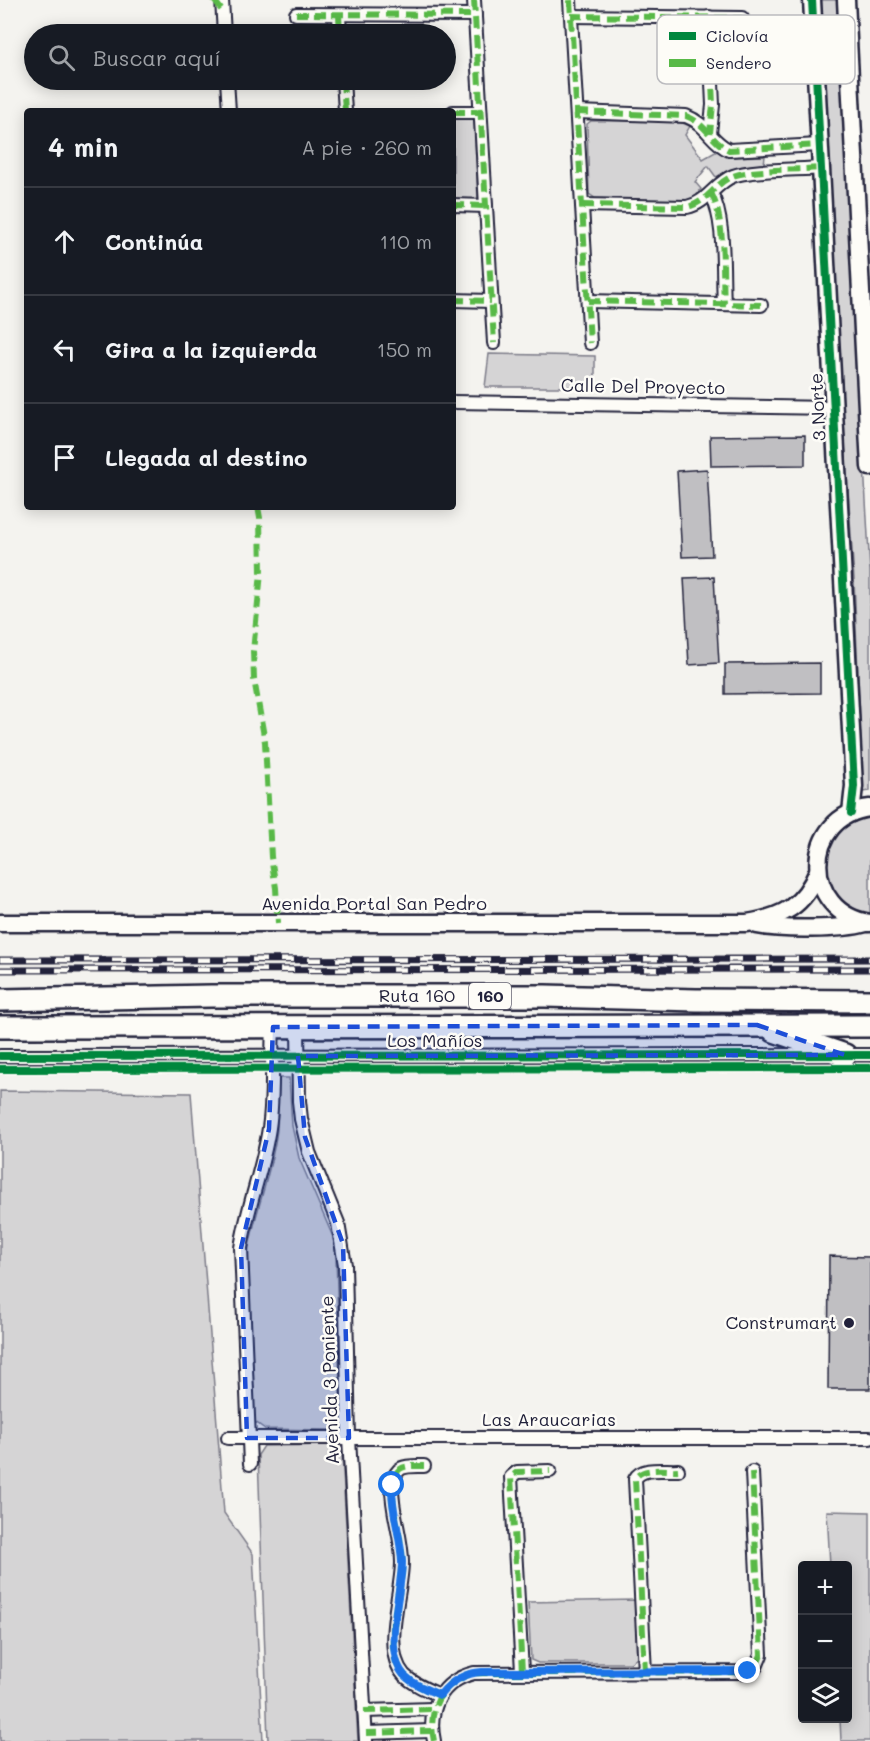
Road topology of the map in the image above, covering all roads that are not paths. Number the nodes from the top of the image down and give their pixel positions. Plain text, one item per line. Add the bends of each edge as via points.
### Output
1 (222, 0) edge
2 (474, 0) edge
3 (570, 0) edge
4 (812, 0) edge
5 (846, 0) edge
6 (296, 14) dead end
7 (339, 15) junction
8 (475, 15) junction
9 (813, 15) edge
10 (847, 15) edge
11 (571, 16) junction
12 (657, 17) edge
13 (223, 24) edge
14 (339, 24) edge
15 (712, 84) edge
16 (816, 84) edge
17 (850, 84) edge
18 (228, 90) edge
19 (344, 90) edge
20 (229, 108) edge
21 (345, 108) edge
22 (456, 112) edge
23 (480, 112) junction
24 (577, 112) junction
25 (710, 133) junction
26 (819, 145) junction
27 (821, 168) junction
28 (711, 193) junction
29 (582, 205) junction
30 (456, 206) edge
31 (486, 206) junction
32 (456, 300) edge
33 (491, 301) junction
34 (588, 301) junction
35 (724, 304) junction
36 (761, 305) dead end
37 (590, 343) dead end
38 (494, 344) dead end
39 (456, 402) edge
40 (833, 408) junction
41 (870, 467) edge
42 (870, 808) edge
43 (851, 813) junction
44 (818, 871) junction
45 (0, 923) edge
46 (747, 923) junction
47 (869, 923) edge
48 (284, 996) junction
49 (0, 1000) edge
50 (870, 1000) edge
51 (757, 1025) junction
52 (298, 1026) junction
53 (870, 1026) edge
54 (0, 1027) edge
55 (273, 1027) junction
56 (845, 1055) junction
57 (870, 1055) edge
58 (0, 1056) edge
59 (271, 1056) junction
60 (298, 1056) junction
61 (228, 1438) dead end
62 (248, 1438) junction
63 (349, 1438) junction
64 (870, 1438) edge
65 (250, 1464) dead end
66 (424, 1466) dead end
67 (678, 1470) dead end
68 (550, 1471) dead end
69 (752, 1472) dead end
70 (522, 1671) junction
71 (645, 1672) junction
72 (440, 1695) junction
73 (433, 1709) junction
74 (364, 1711) junction
75 (433, 1736) edge
76 (366, 1737) edge

1 - 13 street
2 - 8 street
3 - 11 street
4 - 9 street, 3 Norte
5 - 10 street
6 - 7 street
7 - 8 street
7 - 14 street
8 - 23 street
11 - 12 street
11 - 24 street
15 - 25 street
16 - 26 street, 3 Norte
17 - 41 street
18 - 20 street
19 - 21 street
22 - 23 street
23 - 31 street
24 - 25 street via 678,115 699,122
24 - 29 street
25 - 26 street via 723,147 736,151
26 - 27 street, 3 Norte
27 - 28 street via 739,174
27 - 40 street, 3 Norte
28 - 29 street via 687,207
28 - 35 street via 719,211
29 - 34 street
30 - 31 street
31 - 33 street
32 - 33 street
33 - 38 street
34 - 35 street
34 - 37 street
35 - 36 street
39 - 40 street, Calle Del Proyecto
40 - 43 street, 3 Norte via 854,786
42 - 43 street
43 - 44 street via 825,837
44 - 46 street, Avenida Portal San Pedro via 808,892 794,907 774,917
44 - 47 street via 820,884 834,906 855,920
45 - 46 street, Avenida Portal San Pedro
46 - 47 street, Avenida Portal San Pedro via 774,927 848,927
48 - 49 highway, Ruta 160 / 160
48 - 50 highway, Ruta 160 / 160
48 - 52 highway
48 - 55 highway
51 - 52 highway, Ruta 160 / 160
51 - 53 highway, Ruta 160 / 160
51 - 56 highway
52 - 55 highway, Ruta 160 / 160
52 - 60 street, Avenida 3 Poniente
54 - 55 highway, Ruta 160 / 160
55 - 59 street
56 - 57 street, Los Mañíos
56 - 60 street, Los Mañíos
58 - 59 street, Los Mañíos
59 - 60 street, Los Mañíos
59 - 62 street via 269,1129 241,1248
60 - 63 street, Avenida 3 Poniente via 305,1137 334,1208 343,1244
61 - 62 street, Las Araucarias
62 - 63 street, Las Araucarias
62 - 65 street
63 - 64 street, Las Araucarias
63 - 74 street, Avenida 3 Poniente
66 - 72 street via 407,1466 393,1477 402,1561 395,1644 404,1675
67 - 71 street via 641,1472 635,1479
68 - 70 street via 517,1472 511,1477
69 - 71 street via 761,1655 758,1663 753,1670 744,1672
70 - 71 street
70 - 72 street via 467,1674
72 - 73 street
73 - 74 street
73 - 75 street
74 - 76 street, Avenida 3 Poniente
75 - 76 street

